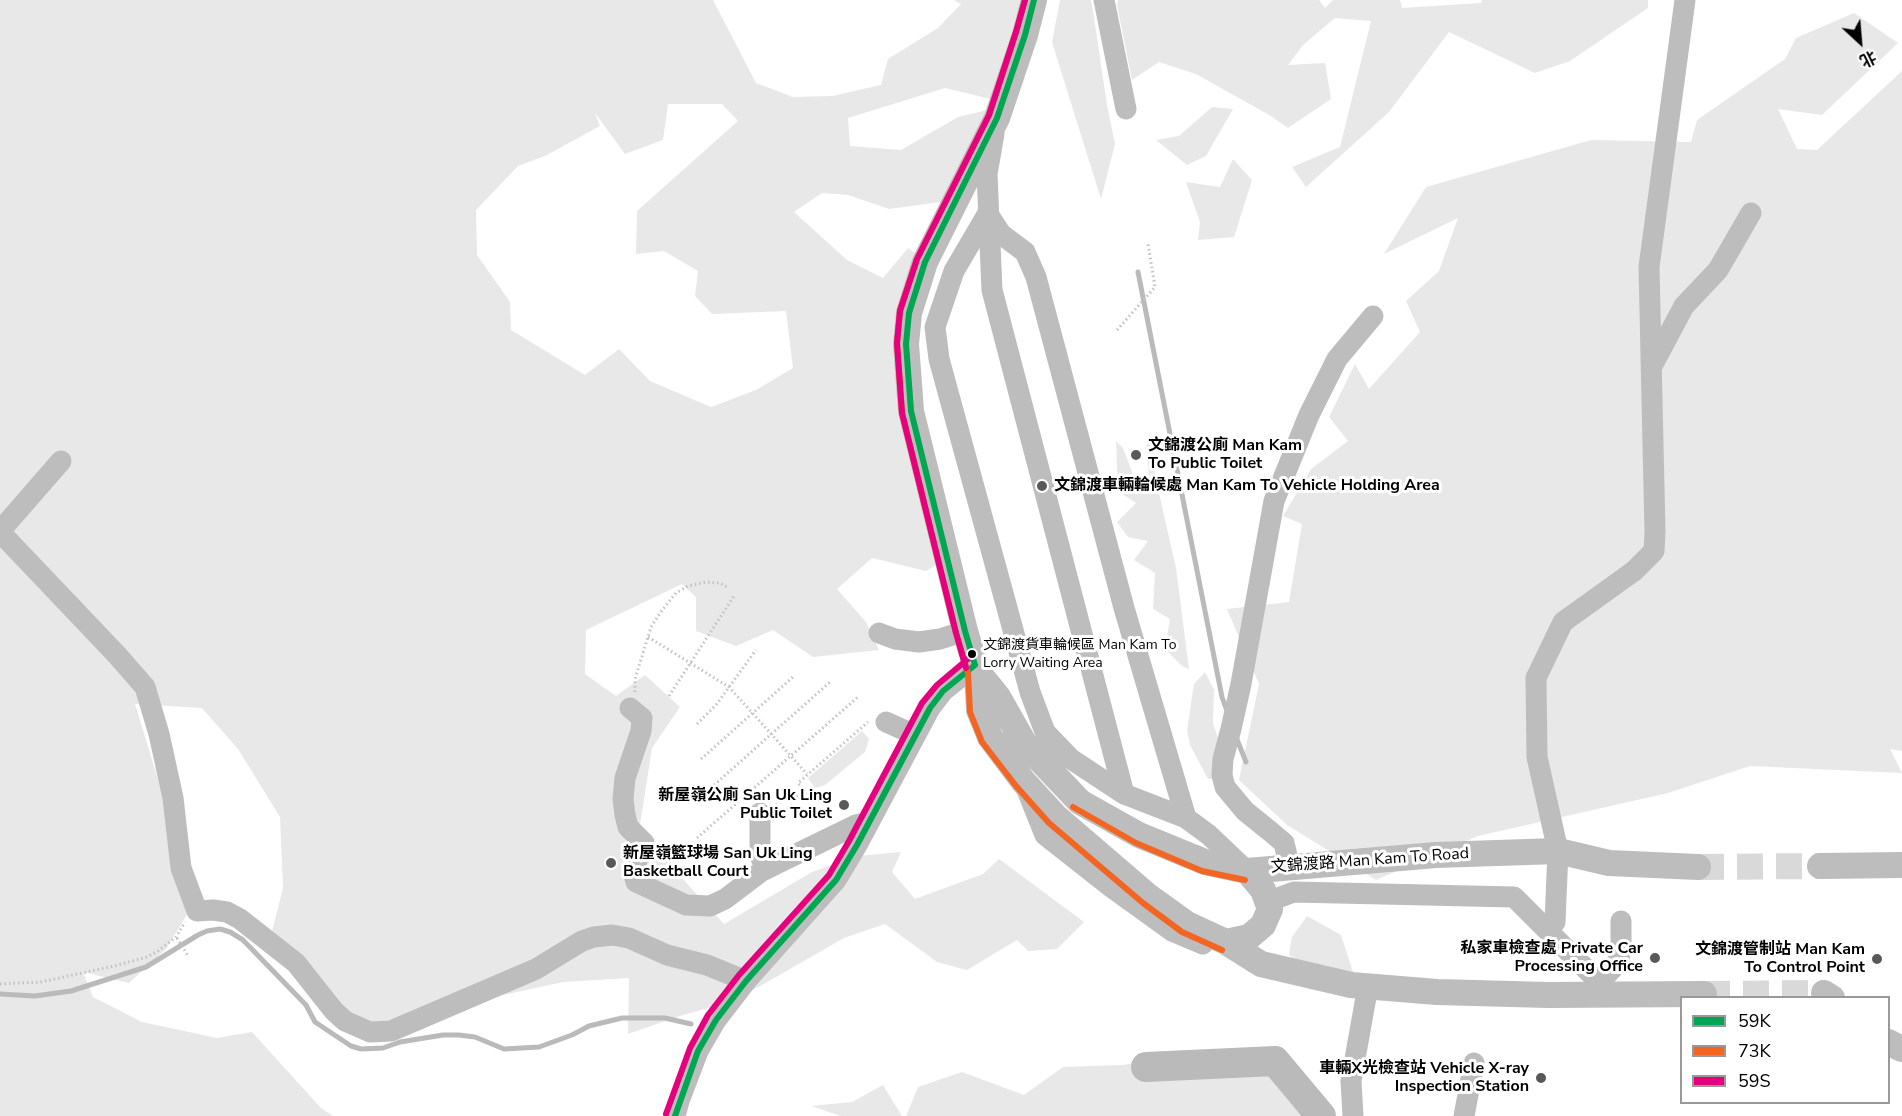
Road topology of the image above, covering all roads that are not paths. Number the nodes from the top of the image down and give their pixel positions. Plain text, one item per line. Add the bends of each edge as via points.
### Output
1 (1034, 0) edge
2 (1104, 0) edge
3 (1685, 0) edge
4 (1126, 109) dead end
5 (997, 118) junction
6 (988, 213) junction
7 (1751, 213) dead end
8 (1373, 316) dead end
9 (1652, 367) junction
10 (61, 461) dead end
11 (0, 532) edge
12 (965, 631) junction
13 (879, 633) dead end
14 (976, 668) junction
15 (632, 710) road end
16 (878, 721) road end
17 (915, 735) junction
18 (1023, 781) junction
19 (1124, 794) junction
20 (760, 813) road end
21 (1186, 818) junction
22 (869, 822) junction
23 (1558, 851) junction
24 (1902, 864) edge
25 (774, 865) junction
26 (1820, 866) tunnel mouth
27 (1698, 867) tunnel mouth
28 (1282, 868) junction
29 (1247, 871) junction
30 (1267, 902) junction
31 (1621, 921) dead end
32 (1546, 929) junction
33 (1226, 942) junction
34 (1261, 964) junction
35 (746, 981) junction
36 (1368, 986) junction
37 (1593, 988) junction
38 (1704, 994) dead end
39 (1474, 1063) dead end
40 (675, 1116) edge
41 (1353, 1116) edge
42 (1464, 1116) edge

1 - 5 main road, 文錦渡路 Man Kam To Road
2 - 4 street
3 - 9 street via 1649,267
5 - 6 street via 987,174
5 - 12 main road, 文錦渡路 Man Kam To Road via 925,262 909,314 906,344 911,411
6 - 19 street via 992,290
6 - 19 street via 954,271 935,327 939,359 1029,692 1045,732 1071,759
6 - 21 street via 1001,234 1025,252 1036,277 1124,608
7 - 9 street via 1718,270 1684,306
8 - 28 street via 1337,359 1274,501 1241,684 1223,759 1225,787 1245,811 1284,843 1288,860
9 - 23 street via 1654,551 1634,571 1563,621 1536,678 1537,758
10 - 11 street
11 - 35 street via 145,687 173,798 181,868 197,911 227,912 240,919 296,963 345,1021 370,1032 391,1031 536,969 582,941 612,935
12 - 13 street via 919,642
12 - 14 main road, 文錦渡路 Man Kam To Road
14 - 17 street via 943,691
14 - 18 main road, 文錦渡路 Man Kam To Road via 979,710 990,737
14 - 29 main road, 文錦渡路 Man Kam To Road via 1024,743 1080,802 1139,835 1205,862
15 - 25 street via 642,718 641,731 625,778 623,799 628,827 644,843 633,872 636,882 686,905 710,906
16 - 17 street
17 - 22 street
18 - 33 main road, 文錦渡路 Man Kam To Road via 1055,816 1148,896 1187,924
18 - 34 street, 文錦渡路 Man Kam To Road via 1045,835 1093,872 1172,931 1220,952
19 - 21 street
20 - 25 street via 760,856
21 - 29 street
22 - 25 street
22 - 35 street via 836,880
23 - 27 main road, 文錦渡路 Man Kam To Road via 1609,863
23 - 28 main road, 文錦渡路 Man Kam To Road via 1436,855
23 - 32 street via 1555,922
24 - 26 main road
28 - 29 main road, 文錦渡路 Man Kam To Road
29 - 30 main road via 1263,890
30 - 32 street via 1294,892 1514,897
30 - 33 main road via 1270,909 1263,925 1249,938
31 - 37 street via 1618,958
32 - 37 street
33 - 34 main road, 文錦渡路 Man Kam To Road
34 - 36 main road, 文錦渡路 Man Kam To Road
35 - 40 street via 698,1051
36 - 37 main road, 文錦渡路 Man Kam To Road via 1437,993
36 - 41 street via 1348,1068
37 - 38 main road, 文錦渡路 Man Kam To Road
39 - 42 street

